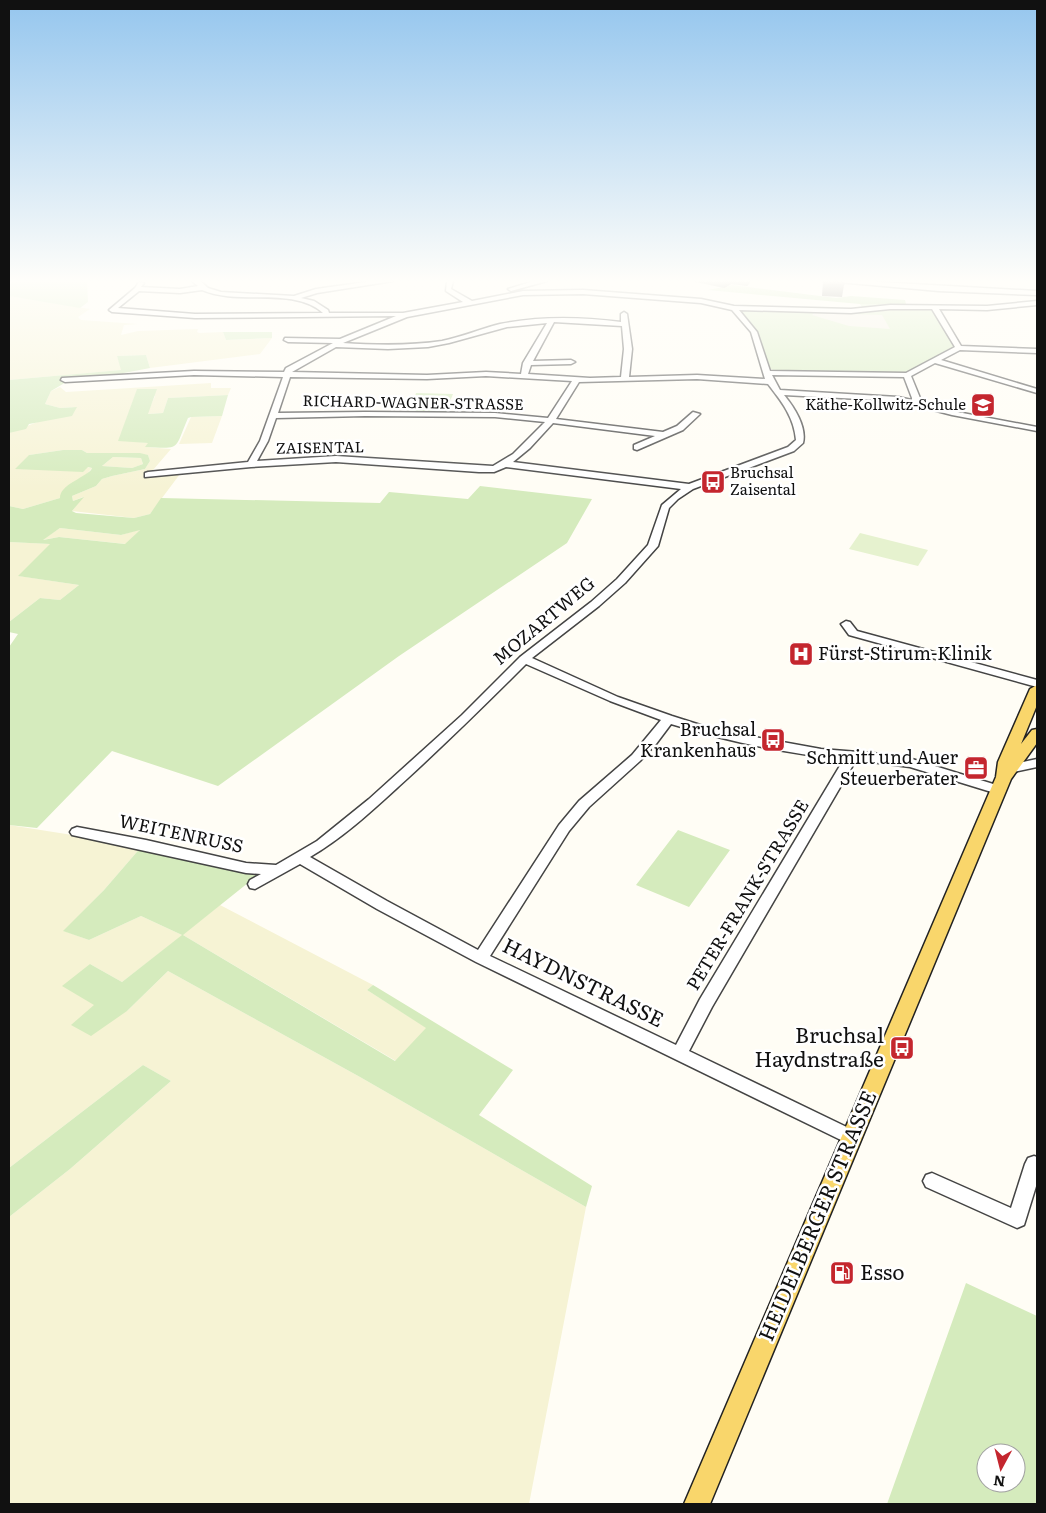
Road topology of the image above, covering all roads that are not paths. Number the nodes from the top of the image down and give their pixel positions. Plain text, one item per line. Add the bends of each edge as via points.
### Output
1 (321, 352) edge
2 (534, 352) edge
3 (628, 352) edge
4 (760, 352) edge
5 (952, 352) edge
6 (935, 361) junction
7 (571, 362) dead end
8 (527, 363) junction
9 (286, 374) junction
10 (907, 374) junction
11 (524, 375) junction
12 (625, 378) junction
13 (768, 378) junction
14 (577, 379) junction
15 (64, 380) dead end
16 (1037, 391) edge
17 (780, 392) junction
18 (915, 403) junction
19 (696, 414) dead end
20 (273, 416) junction
21 (552, 420) junction
22 (1037, 429) edge
23 (663, 435) junction
24 (637, 447) dead end
25 (250, 464) junction
26 (505, 464) junction
27 (494, 469) junction
28 (148, 475) dead end
29 (490, 480) dead end
30 (690, 487) junction
31 (846, 624) dead end
32 (524, 659) junction
33 (1037, 684) edge
34 (1037, 689) edge
35 (668, 719) junction
36 (1017, 736) junction
37 (1036, 741) edge
38 (852, 756) junction
39 (1037, 762) edge
40 (1005, 778) junction
41 (77, 832) dead end
42 (301, 858) junction
43 (279, 870) junction
44 (255, 884) dead end
45 (481, 958) junction
46 (679, 1055) junction
47 (851, 1137) junction
48 (1036, 1161) edge
49 (932, 1181) dead end
50 (697, 1504) edge

1 - 9 street
2 - 8 street
3 - 12 street
4 - 13 street
5 - 6 street
6 - 10 street
6 - 16 street
7 - 8 street
8 - 11 street
9 - 11 street
9 - 15 street via 183,374
9 - 20 street
10 - 13 street
10 - 18 street
11 - 14 street
12 - 13 street
12 - 14 street
13 - 17 street, MOZARTWEG
14 - 21 street, ZAISENTAL
17 - 18 street
17 - 30 street, MOZARTWEG via 796,420 800,441 791,449
18 - 22 street
19 - 23 street via 680,428
20 - 21 street, RICHARD-WAGNER-STRASSE via 486,415
20 - 25 street via 264,441
21 - 23 street, RICHARD-WAGNER-STRASSE
21 - 26 street, ZAISENTAL
23 - 24 street
25 - 27 street, ZAISENTAL via 336,459
25 - 28 street, ZAISENTAL
26 - 27 street, ZAISENTAL
26 - 30 street
27 - 29 street
30 - 32 street, MOZARTWEG via 665,507 653,546 621,581
31 - 33 street via 853,633
32 - 35 street
32 - 42 street, MOZARTWEG via 466,718 374,802
34 - 36 main road
35 - 38 street via 714,733
35 - 45 street via 642,753 584,804 564,828
36 - 37 street
36 - 40 main road via 1006,762
37 - 40 main road
38 - 40 street
38 - 46 street, PETER-FRANK-STRASSE via 706,1003
39 - 40 street
40 - 47 main road, HEIDELBERGER STRASSE
41 - 43 street, WEITENRUSS via 246,868
42 - 43 street, MOZARTWEG
42 - 45 street, HAYDNSTRASSE
43 - 44 street, MOZARTWEG
45 - 46 street, HAYDNSTRASSE
46 - 47 street, HAYDNSTRASSE
47 - 50 main road, HEIDELBERGER STRASSE
48 - 49 street via 1017,1219

